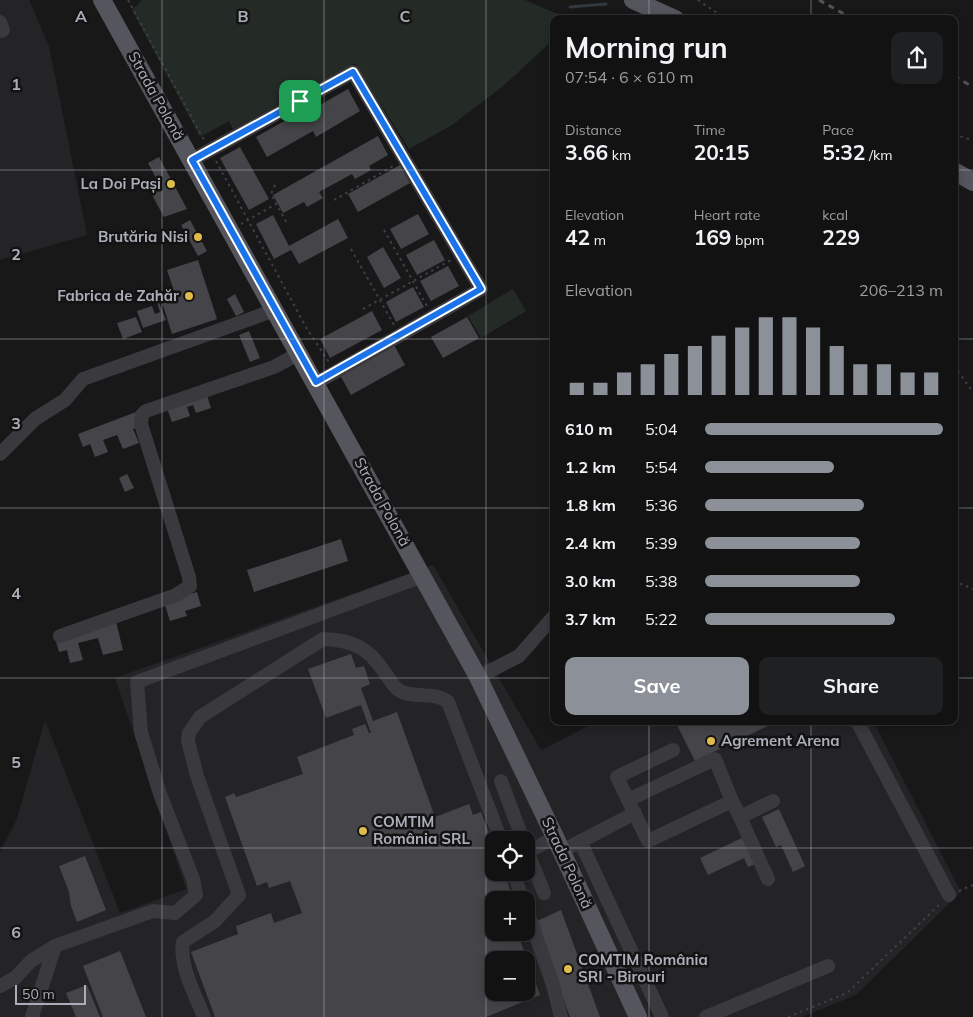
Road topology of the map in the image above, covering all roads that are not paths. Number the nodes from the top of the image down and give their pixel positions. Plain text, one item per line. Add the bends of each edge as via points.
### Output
1 (102, 0) edge
2 (633, 0) edge
3 (666, 15) edge
4 (0, 22) edge
5 (0, 31) edge
6 (192, 160) junction
7 (958, 173) edge
8 (973, 182) edge
9 (276, 310) junction
10 (300, 353) junction
11 (316, 382) junction
12 (0, 454) edge
13 (423, 576) junction
14 (550, 621) edge
15 (60, 636) dead end
16 (478, 677) junction
17 (859, 725) edge
18 (673, 750) dead end
19 (501, 781) dead end
20 (628, 800) junction
21 (732, 801) junction
22 (773, 801) dead end
23 (635, 814) junction
24 (740, 817) junction
25 (498, 831) edge
26 (520, 831) edge
27 (580, 841) junction
28 (559, 844) junction
29 (535, 845) edge
30 (535, 870) edge
31 (768, 879) dead end
32 (544, 893) dead end
33 (949, 895) road end
34 (535, 934) edge
35 (55, 946) junction
36 (828, 966) dead end
37 (0, 986) edge
38 (32, 1017) edge
39 (204, 1017) edge
40 (561, 1017) edge
41 (638, 1017) edge
42 (662, 1017) edge
43 (706, 1017) edge

1 - 6 main road, Strada Polonă
2 - 3 main road
4 - 5 lane via 3,30
6 - 9 main road, Strada Polonă
6 - 11 lane via 353,72 481,289
7 - 8 main road
9 - 10 main road, Strada Polonă
9 - 12 lane via 83,379 66,400 35,419
10 - 11 main road, Strada Polonă
10 - 15 lane via 274,367 142,415 190,586 176,595
11 - 13 main road, Strada Polonă
13 - 16 main road, Strada Polonă
13 - 35 lane via 137,682 141,732 160,794 194,879 196,895 175,913 153,911
14 - 16 lane via 519,656
16 - 28 main road, Strada Polonă
17 - 33 lane
18 - 20 lane via 617,777
19 - 26 lane
20 - 21 lane via 715,758
20 - 23 lane
21 - 23 lane via 648,841
21 - 24 lane
22 - 24 lane
23 - 27 lane
24 - 31 lane
25 - 39 lane via 448,702 443,698 400,691 369,652 349,642 323,639 200,717 189,733 188,741 198,776 239,895 215,921 183,942 181,952
27 - 28 lane
27 - 42 lane
28 - 29 lane
28 - 41 main road, Strada Polonă
30 - 32 lane
34 - 40 lane
35 - 37 lane via 30,961 15,978
35 - 38 lane
36 - 43 lane

